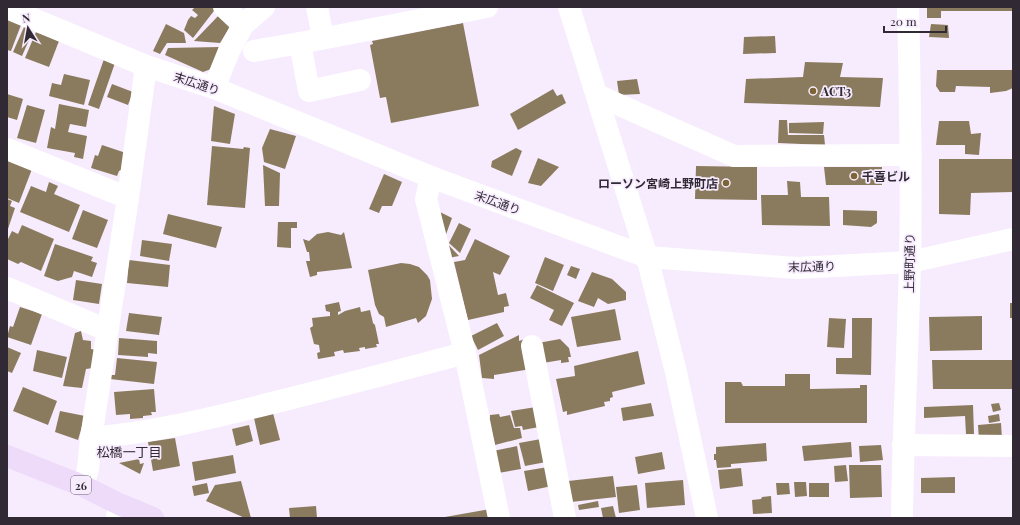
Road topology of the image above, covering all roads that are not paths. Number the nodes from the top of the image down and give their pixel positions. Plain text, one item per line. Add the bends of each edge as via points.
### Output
1 (224, 7) edge
2 (264, 7) edge
3 (316, 7) edge
4 (487, 7) edge
5 (569, 7) edge
6 (908, 7) edge
7 (7, 8) edge
8 (243, 25) junction
9 (323, 38) junction
10 (300, 43) junction
11 (254, 51) dead end
12 (146, 66) junction
13 (360, 80) dead end
14 (214, 88) junction
15 (597, 95) junction
16 (7, 149) edge
17 (911, 155) junction
18 (431, 176) junction
19 (128, 198) junction
20 (1013, 239) edge
21 (647, 257) junction
22 (910, 262) junction
23 (7, 288) edge
24 (107, 330) junction
25 (532, 346) dead end
26 (465, 353) junction
27 (91, 438) junction
28 (903, 446) junction
29 (1013, 446) edge
30 (7, 456) edge
31 (82, 486) junction
32 (118, 511) edge
33 (153, 518) edge
34 (499, 518) edge
35 (565, 518) edge
36 (707, 518) edge
37 (902, 518) edge

1 - 8 street
2 - 8 street
3 - 9 street
4 - 9 street
5 - 15 street
6 - 17 street, 上野町通り
7 - 12 street, 末広通り
8 - 14 street via 228,51
9 - 10 street
10 - 11 street
10 - 13 street via 309,91
12 - 14 street, 末広通り
12 - 19 street
14 - 18 street, 末広通り
15 - 17 street via 734,156
15 - 21 street
16 - 19 street
17 - 22 street, 上野町通り
18 - 21 street, 末広通り
18 - 26 street via 426,199
19 - 24 street
20 - 22 street, 末広通り
21 - 22 street, 末広通り via 797,268
21 - 36 street via 676,372
22 - 28 street, 上野町通り
23 - 24 street
24 - 27 street
25 - 35 street
26 - 27 street via 211,418 126,435
26 - 34 street
27 - 31 street via 88,469
28 - 29 street
28 - 37 street, 上野町通り
30 - 31 main road, 26
31 - 32 main road, 26
32 - 33 main road, 26

